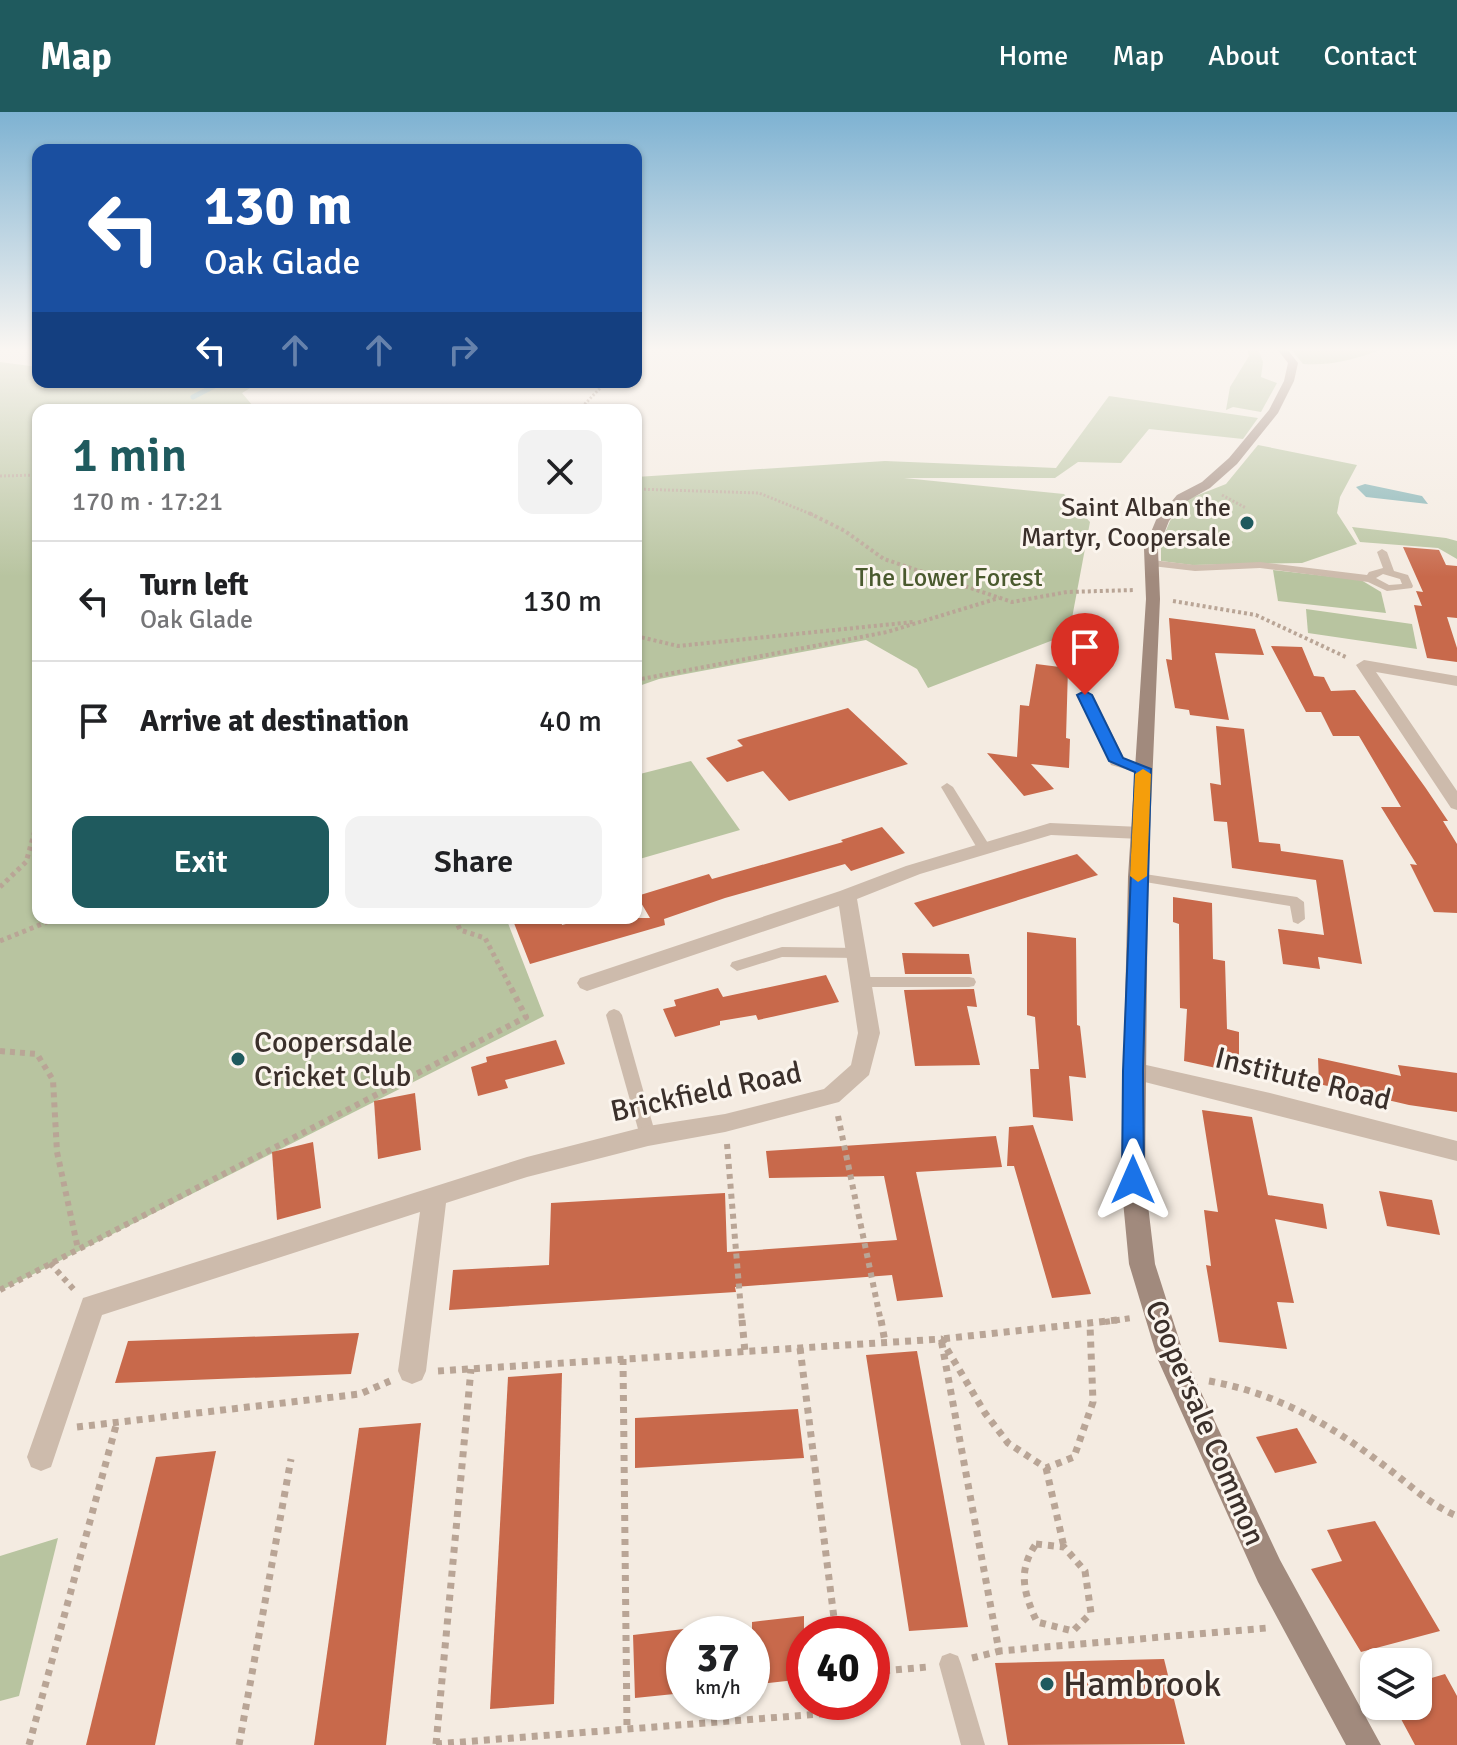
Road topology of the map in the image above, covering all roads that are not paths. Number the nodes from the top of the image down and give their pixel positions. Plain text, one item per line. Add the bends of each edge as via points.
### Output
1 (1262, 425) edge
2 (1382, 552) dead end
3 (1152, 556) junction
4 (1389, 572) junction
5 (1371, 579) junction
6 (1394, 589) junction
7 (1400, 601) dead end
8 (1457, 681) edge
9 (1085, 695) dead end
10 (1143, 769) junction
11 (947, 787) dead end
12 (1457, 804) edge
13 (1141, 833) junction
14 (984, 848) junction
15 (1138, 877) junction
16 (847, 896) junction
17 (1298, 919) dead end
18 (858, 953) junction
19 (737, 966) dead end
20 (861, 982) junction
21 (969, 982) dead end
22 (587, 983) dead end
23 (614, 1015) dead end
24 (1133, 1071) junction
25 (648, 1136) junction
26 (1457, 1151) edge
27 (434, 1198) junction
28 (412, 1371) road end
29 (41, 1457) dead end
30 (950, 1664) dead end
31 (973, 1745) edge
32 (1364, 1745) edge

1 - 3 street via 1233,461 1182,498 1163,520
2 - 4 lane
3 - 5 lane via 1195,568 1260,565
3 - 10 street, Coopersale Common
4 - 5 lane via 1372,574
4 - 6 lane via 1408,581 1405,588
5 - 6 lane
6 - 7 lane
8 - 12 street via 1364,665
9 - 10 street via 1117,761
10 - 13 street, Coopersale Common
11 - 14 lane
13 - 14 street via 1050,829
13 - 15 street, Coopersale Common
14 - 16 street
15 - 17 lane via 1297,902
15 - 24 street, Coopersale Common
16 - 18 street, Brickfield Road
16 - 22 street
18 - 19 lane via 782,952
18 - 20 street, Brickfield Road
20 - 21 lane
20 - 25 street, Brickfield Road via 869,1033 861,1069 831,1096
23 - 25 lane
24 - 26 street, Institute Road
24 - 32 street, Coopersale Common via 1133,1180 1142,1264 1155,1313 1180,1379 1296,1625
25 - 27 street, Brickfield Road
27 - 28 street
27 - 29 street, Brickfield Road via 92,1306
30 - 31 lane

